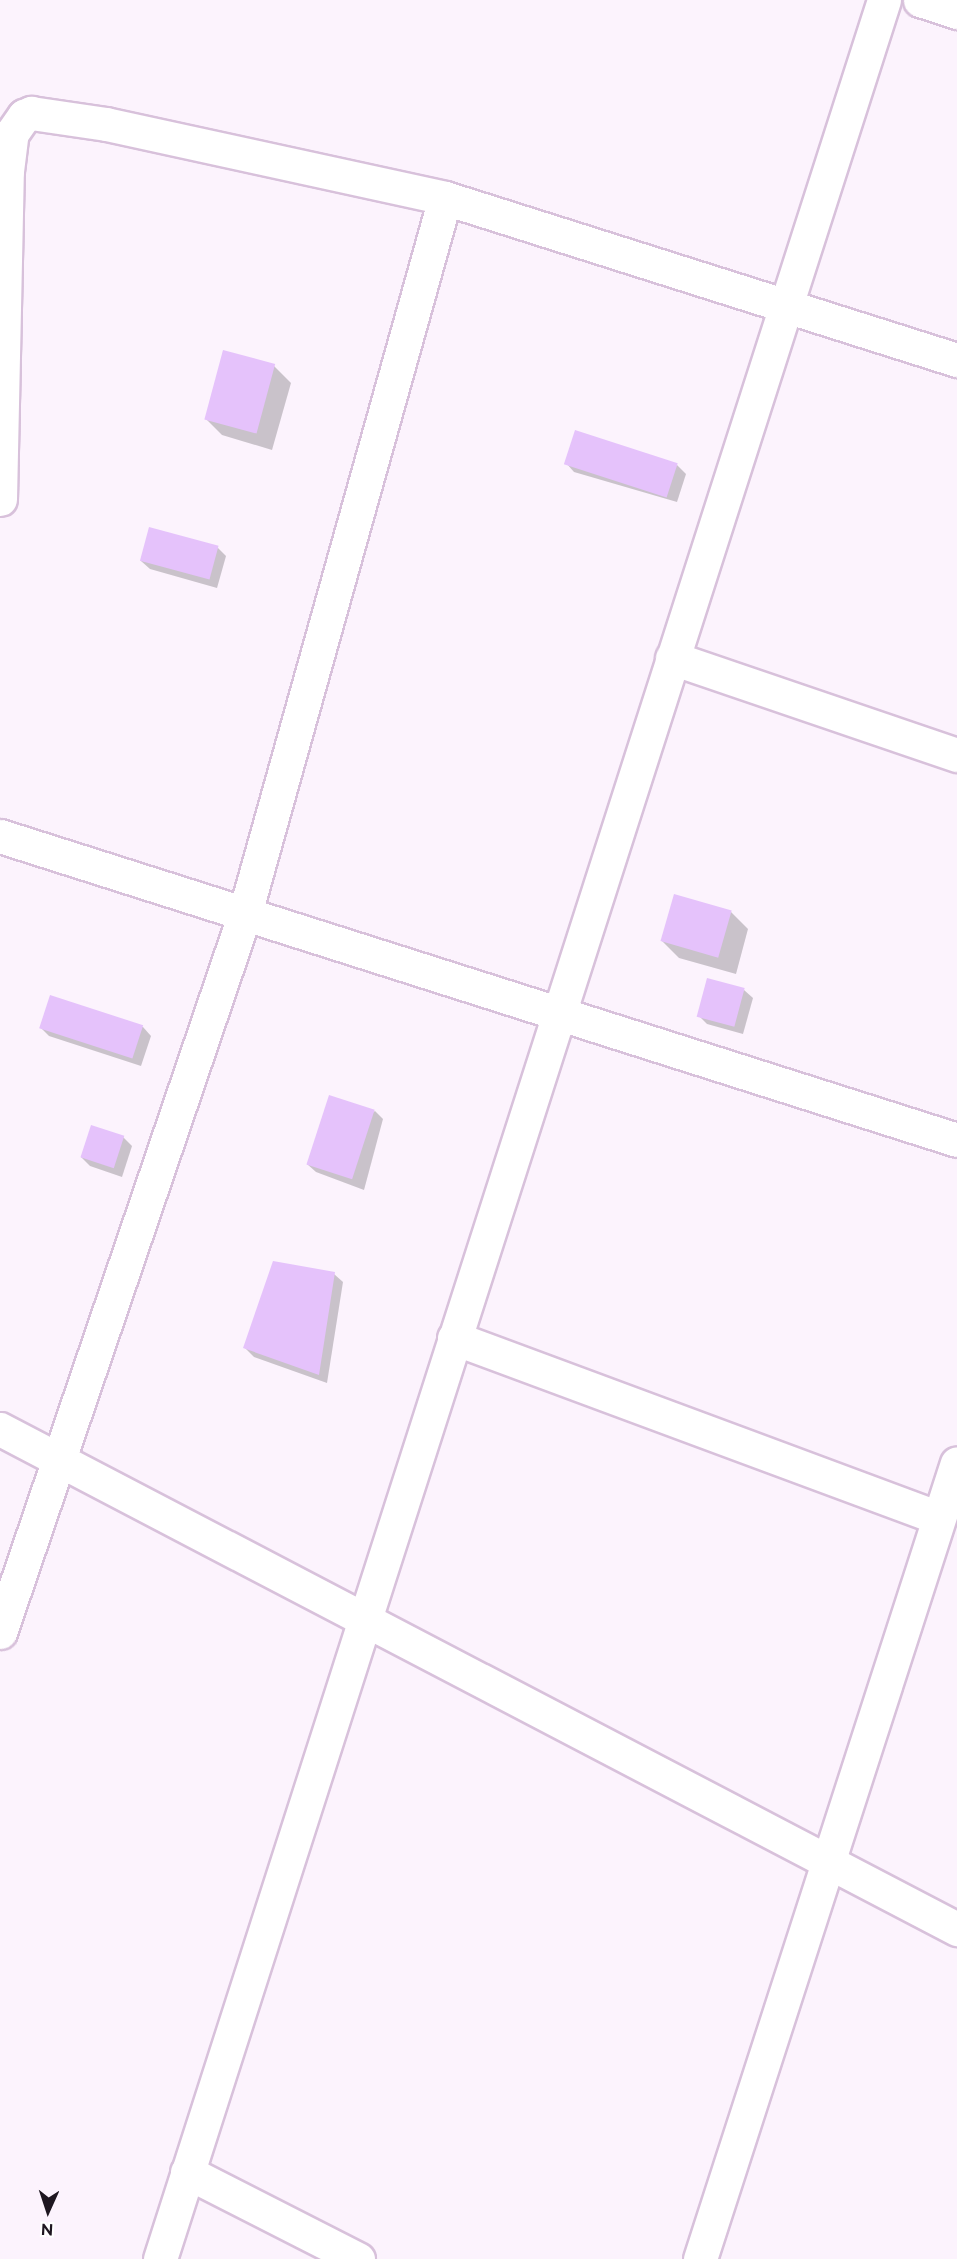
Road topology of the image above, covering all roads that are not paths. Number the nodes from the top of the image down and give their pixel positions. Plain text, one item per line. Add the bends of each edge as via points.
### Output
1 (884, 0) edge
2 (920, 0) edge
3 (957, 12) edge
4 (445, 198) junction
5 (787, 303) junction
6 (957, 360) edge
7 (0, 499) edge
8 (672, 658) junction
9 (957, 755) edge
10 (0, 836) edge
11 (245, 913) junction
12 (559, 1012) junction
13 (957, 1140) edge
14 (454, 1338) junction
15 (0, 1429) edge
16 (59, 1460) junction
17 (957, 1463) edge
18 (939, 1518) junction
19 (364, 1619) junction
20 (0, 1632) edge
21 (828, 1862) junction
22 (957, 1929) edge
23 (186, 2172) junction
24 (160, 2259) edge
25 (358, 2259) edge
26 (700, 2259) edge

1 - 5 street
2 - 3 street
4 - 5 street
4 - 7 street via 106,124 45,113 24,116 12,133 7,171
4 - 11 street
5 - 6 street
5 - 8 street
8 - 9 street
8 - 12 street
10 - 11 street
11 - 12 street
11 - 16 street
12 - 13 street
12 - 14 street
14 - 18 street
14 - 19 street
15 - 16 street
16 - 19 street
16 - 20 street
17 - 18 street
18 - 21 street
19 - 21 street
19 - 23 street
21 - 22 street
21 - 26 street
23 - 24 street
23 - 25 street

